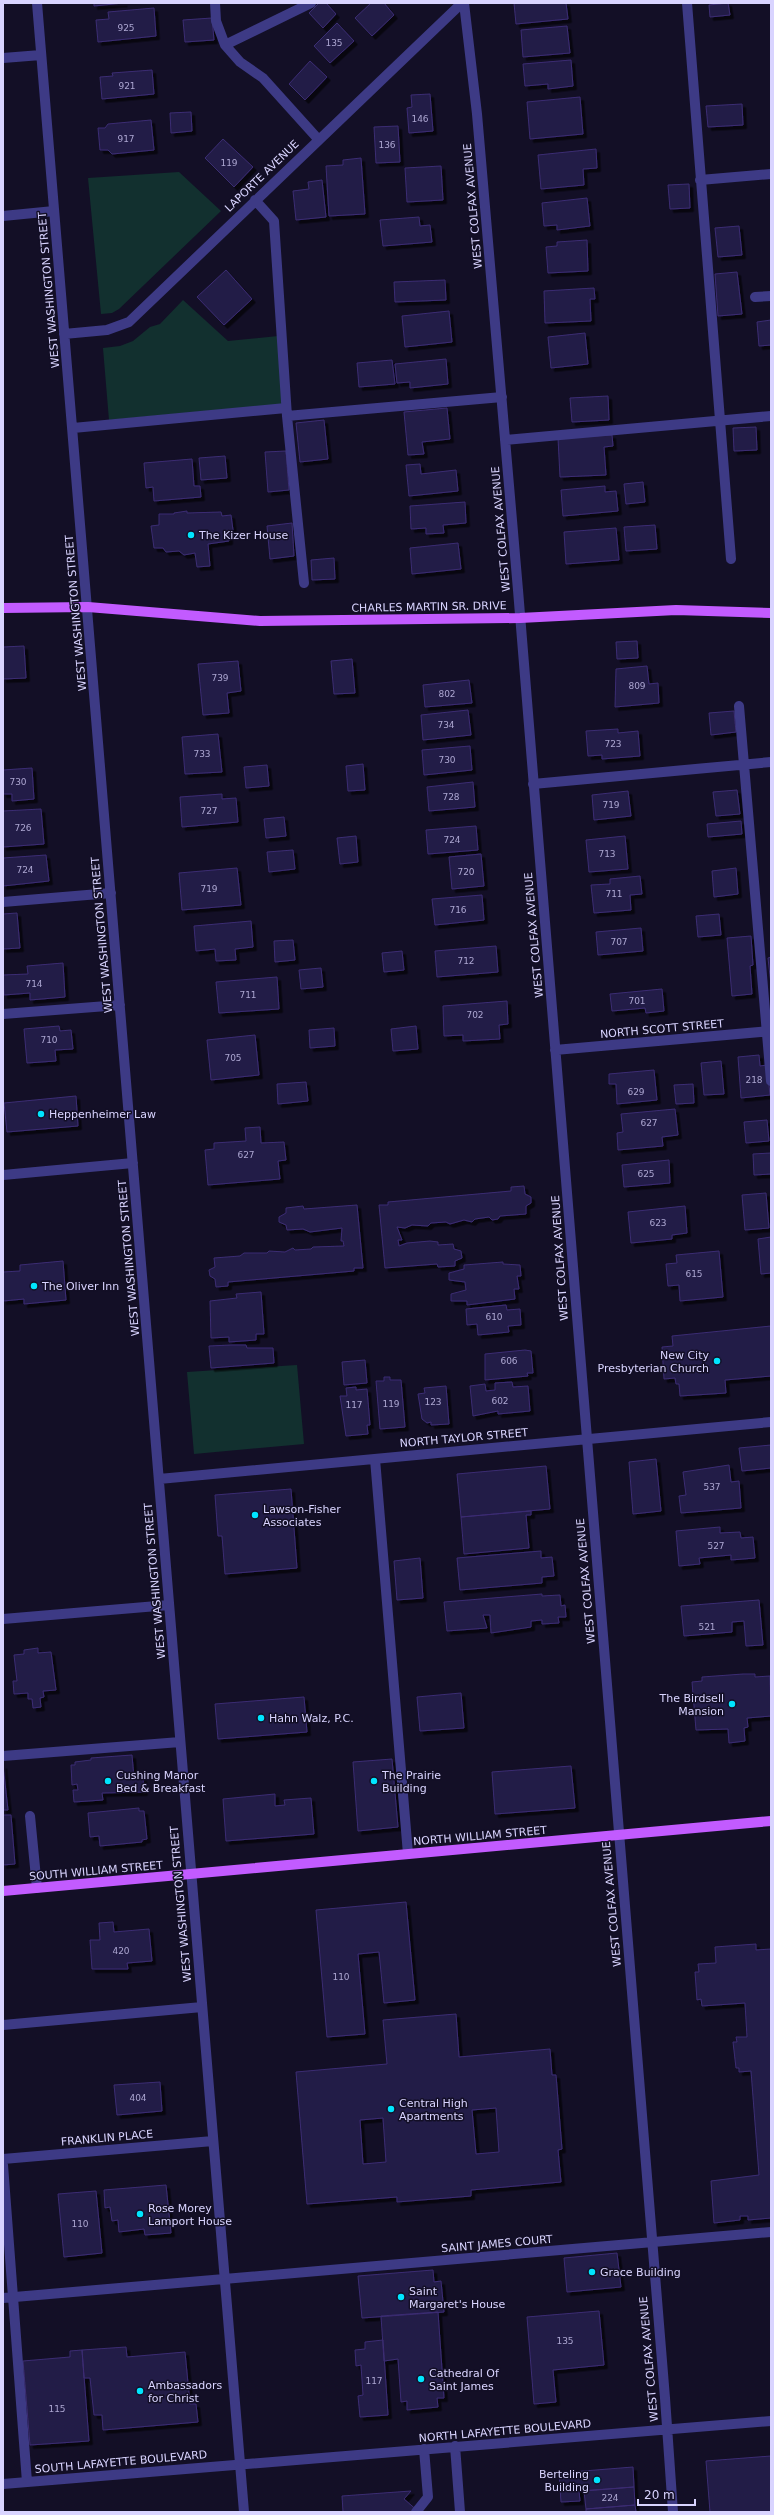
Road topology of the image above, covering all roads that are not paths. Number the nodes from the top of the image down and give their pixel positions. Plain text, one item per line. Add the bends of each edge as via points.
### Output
1 (37, 3) edge
2 (215, 3) edge
3 (311, 3) edge
4 (463, 3) edge
5 (687, 3) edge
6 (225, 45) junction
7 (41, 55) junction
8 (3, 58) edge
9 (318, 140) junction
10 (771, 174) edge
11 (700, 180) junction
12 (255, 200) junction
13 (54, 211) junction
14 (3, 216) edge
15 (771, 296) edge
16 (755, 297) dead end
17 (64, 334) junction
18 (502, 397) junction
19 (286, 412) junction
20 (771, 416) edge
21 (720, 421) junction
22 (73, 428) junction
23 (505, 440) junction
24 (731, 559) dead end
25 (304, 583) dead end
26 (3, 608) edge
27 (88, 608) junction
28 (771, 613) edge
29 (520, 618) junction
30 (739, 706) dead end
31 (771, 762) edge
32 (744, 765) junction
33 (533, 784) junction
34 (111, 893) junction
35 (3, 902) edge
36 (120, 1005) junction
37 (3, 1014) edge
38 (769, 1032) edge
39 (555, 1050) junction
40 (771, 1080) edge
41 (133, 1163) junction
42 (3, 1175) edge
43 (771, 1422) edge
44 (586, 1439) junction
45 (375, 1459) junction
46 (158, 1479) junction
47 (169, 1604) junction
48 (3, 1619) edge
49 (180, 1742) junction
50 (3, 1756) edge
51 (30, 1816) dead end
52 (771, 1821) edge
53 (619, 1835) junction
54 (408, 1854) junction
55 (190, 1874) junction
56 (37, 1888) junction
57 (3, 1891) edge
58 (202, 2007) junction
59 (3, 2025) edge
60 (213, 2141) junction
61 (3, 2159) edge
62 (3, 2165) edge
63 (771, 2232) edge
64 (652, 2242) junction
65 (225, 2279) junction
66 (8, 2298) edge
67 (771, 2421) edge
68 (667, 2430) junction
69 (455, 2446) junction
70 (424, 2449) junction
71 (240, 2465) junction
72 (27, 2482) junction
73 (3, 2484) edge
74 (244, 2512) edge
75 (416, 2512) edge
76 (460, 2512) edge
77 (673, 2512) edge

1 - 7 street, WEST WASHINGTON STREET
2 - 6 street via 216,21
3 - 6 street
4 - 9 street, LAPORTE AVENUE
4 - 18 street, WEST COLFAX AVENUE via 477,114
5 - 11 street
6 - 9 street via 240,62 263,78
7 - 8 street
7 - 13 street, WEST WASHINGTON STREET
9 - 12 street, LAPORTE AVENUE
10 - 11 street
11 - 21 street
12 - 17 street, LAPORTE AVENUE via 129,322 107,330
12 - 19 street via 274,222
13 - 14 street
13 - 17 street, WEST WASHINGTON STREET
15 - 16 street
17 - 22 street, WEST WASHINGTON STREET
18 - 19 street
18 - 23 street, WEST COLFAX AVENUE
19 - 22 street
19 - 25 street
20 - 21 street
21 - 23 street
21 - 24 street
22 - 27 street, WEST WASHINGTON STREET
23 - 29 street, WEST COLFAX AVENUE
26 - 27 main road, CHARLES MARTIN SR. DRIVE
27 - 29 main road, CHARLES MARTIN SR. DRIVE via 260,621
27 - 34 street, WEST WASHINGTON STREET
28 - 29 main road, CHARLES MARTIN SR. DRIVE via 676,610
29 - 33 street, WEST COLFAX AVENUE
30 - 32 street
31 - 32 street
32 - 33 street
32 - 38 street
33 - 39 street, WEST COLFAX AVENUE
34 - 35 street
34 - 36 street, WEST WASHINGTON STREET
36 - 37 street
36 - 41 street, WEST WASHINGTON STREET
38 - 39 street, NORTH SCOTT STREET
38 - 40 street
39 - 44 street, WEST COLFAX AVENUE
41 - 42 street
41 - 46 street, WEST WASHINGTON STREET
43 - 44 street, NORTH TAYLOR STREET
44 - 45 street, NORTH TAYLOR STREET
44 - 53 street, WEST COLFAX AVENUE
45 - 46 street, NORTH TAYLOR STREET
45 - 54 street
46 - 47 street, WEST WASHINGTON STREET
47 - 48 street
47 - 49 street, WEST WASHINGTON STREET
49 - 50 street
49 - 55 street, WEST WASHINGTON STREET
51 - 56 street
52 - 53 main road, NORTH WILLIAM STREET
53 - 54 main road, NORTH WILLIAM STREET
53 - 64 street, WEST COLFAX AVENUE
54 - 55 main road, NORTH WILLIAM STREET
55 - 56 main road, SOUTH WILLIAM STREET
55 - 58 street, WEST WASHINGTON STREET
56 - 57 main road, SOUTH WILLIAM STREET
58 - 59 street
58 - 60 street, WEST WASHINGTON STREET
60 - 61 street, FRANKLIN PLACE
60 - 65 street, WEST WASHINGTON STREET
62 - 66 street
63 - 64 street, SAINT JAMES COURT
64 - 65 street, SAINT JAMES COURT
64 - 68 street, WEST COLFAX AVENUE
65 - 66 street, SAINT JAMES COURT
65 - 71 street, WEST WASHINGTON STREET
66 - 72 street
67 - 68 street, NORTH LAFAYETTE BOULEVARD
68 - 69 street, NORTH LAFAYETTE BOULEVARD
68 - 77 street, WEST COLFAX AVENUE
69 - 70 street, NORTH LAFAYETTE BOULEVARD
69 - 76 street
70 - 71 street, NORTH LAFAYETTE BOULEVARD
70 - 75 street via 428,2497
71 - 72 street, SOUTH LAFAYETTE BOULEVARD
71 - 74 street, WEST WASHINGTON STREET
72 - 73 street, SOUTH LAFAYETTE BOULEVARD

